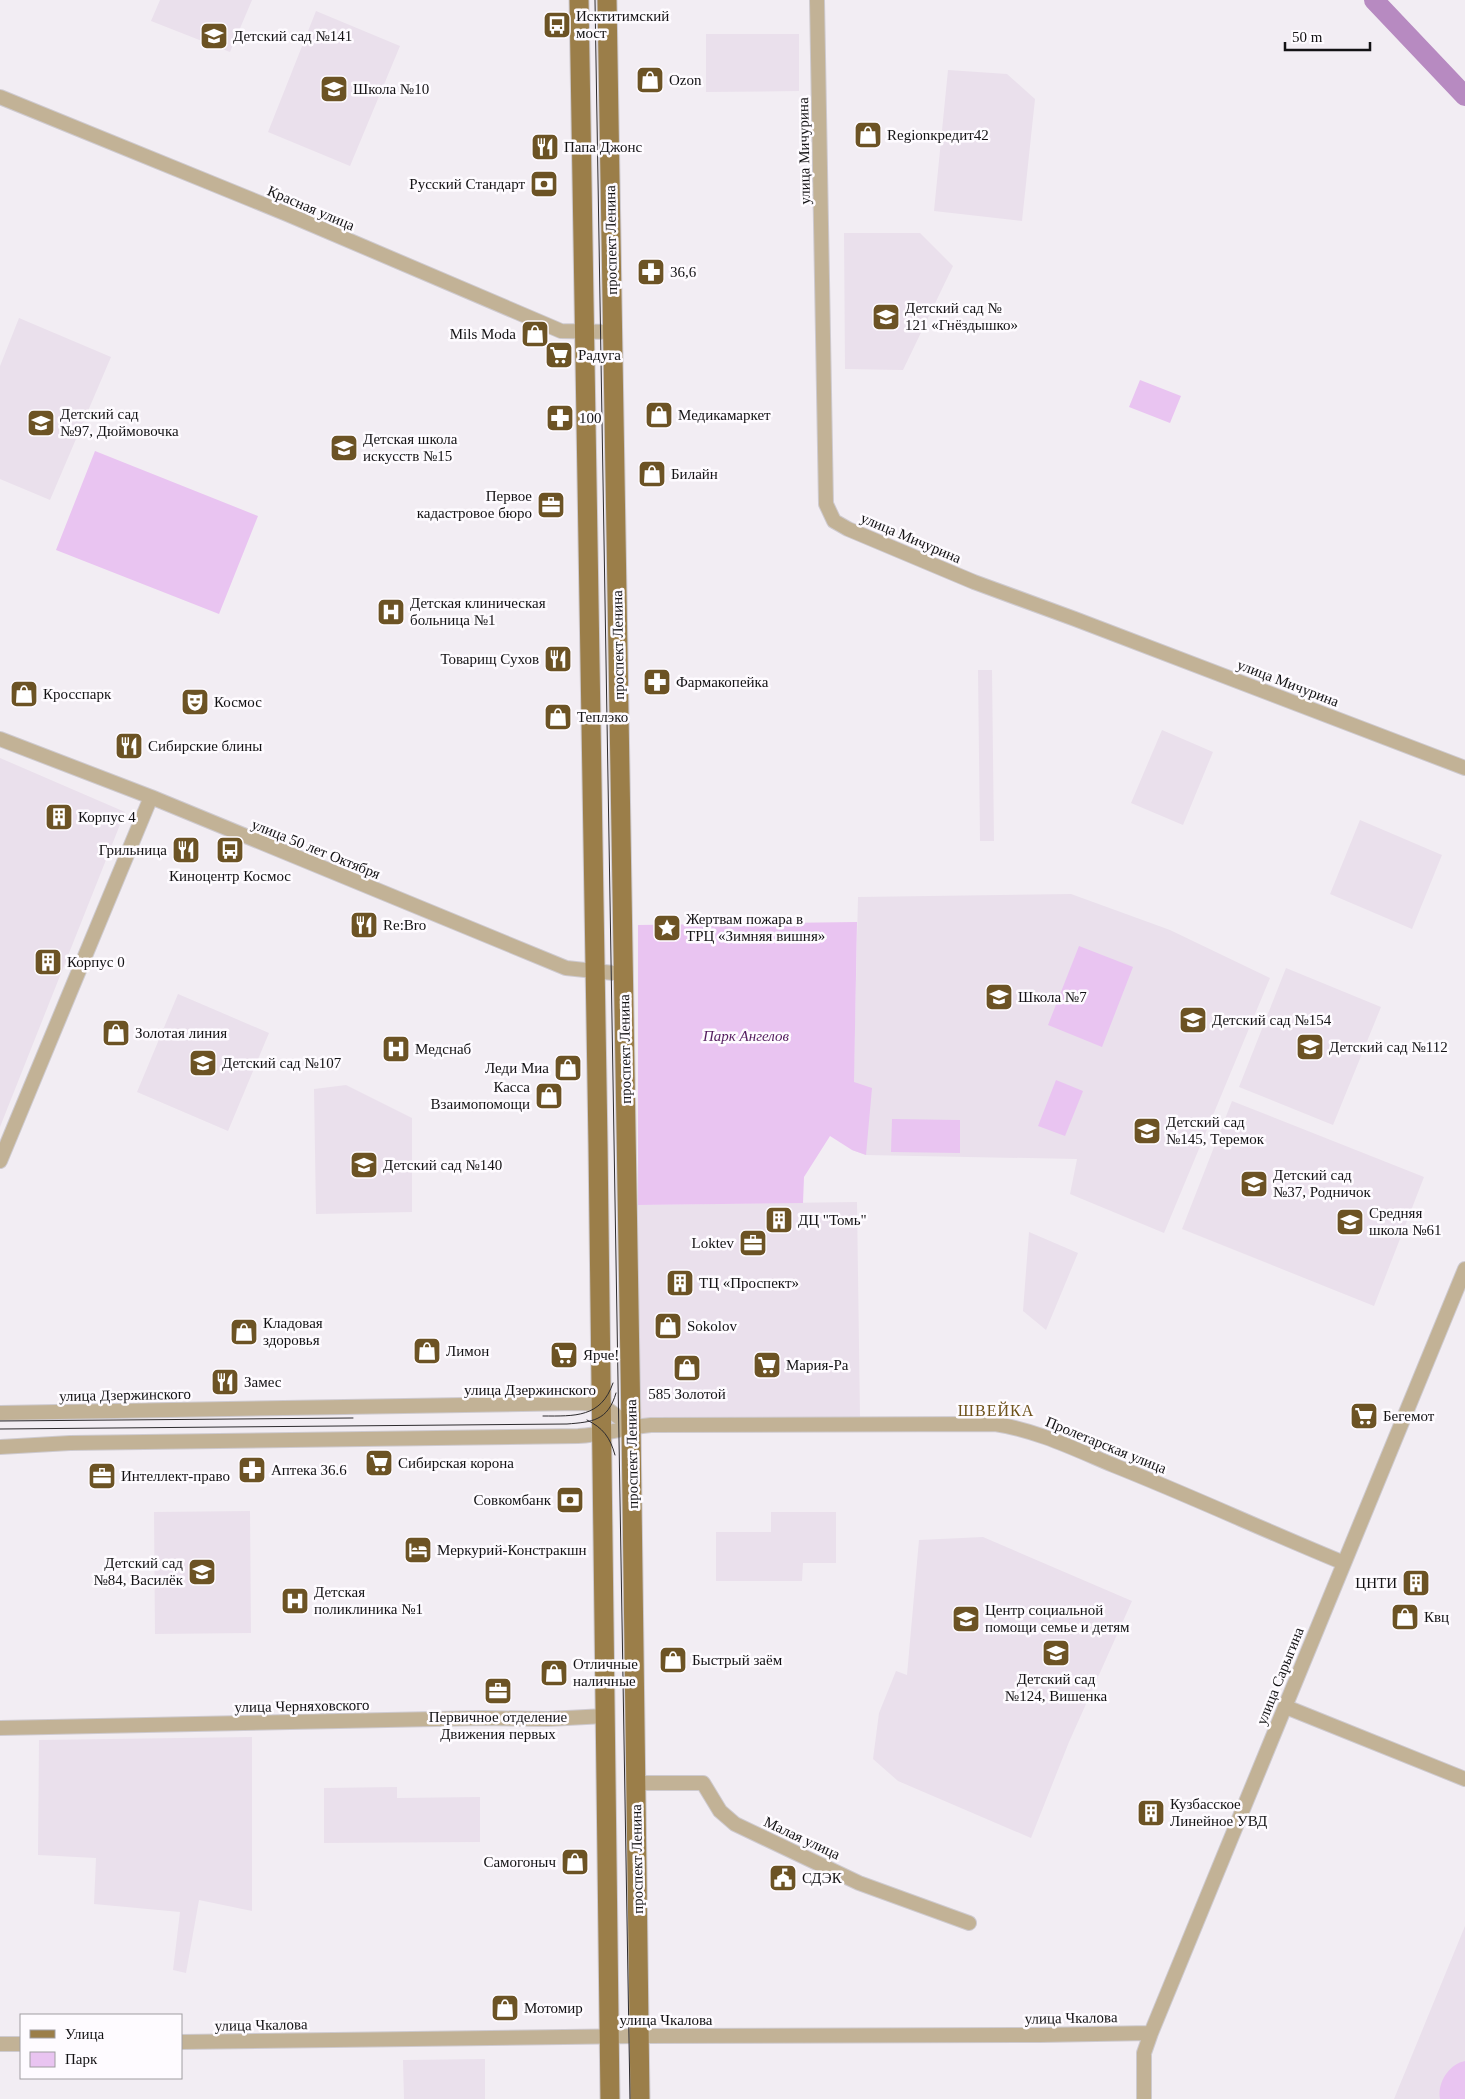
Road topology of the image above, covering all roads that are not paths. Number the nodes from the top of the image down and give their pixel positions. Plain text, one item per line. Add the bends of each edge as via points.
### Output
1 (579, 0) edge
2 (607, 0) edge
3 (817, 0) edge
4 (0, 97) edge
5 (584, 332) junction
6 (612, 332) junction
7 (0, 739) edge
8 (1465, 768) edge
9 (151, 798) junction
10 (595, 972) junction
11 (623, 974) junction
12 (0, 1161) edge
13 (1465, 1269) edge
14 (600, 1404) junction
15 (0, 1413) edge
16 (631, 1426) junction
17 (601, 1435) junction
18 (0, 1447) edge
19 (1344, 1563) junction
20 (1286, 1707) junction
21 (605, 1716) junction
22 (0, 1728) edge
23 (1465, 1779) edge
24 (636, 1782) junction
25 (969, 1923) dead end
26 (1151, 2033) junction
27 (639, 2036) junction
28 (609, 2037) junction
29 (182, 2042) edge
30 (0, 2044) edge
31 (20, 2044) edge
32 (610, 2099) edge
33 (640, 2099) edge
34 (1144, 2099) edge

1 - 5 main road, проспект Ленина
2 - 6 main road, проспект Ленина
3 - 8 street, улица Мичурина via 826,504 834,521 974,582
4 - 5 street, Красная улица via 287,214 561,331
5 - 6 street, Красная улица
5 - 10 main road, проспект Ленина
6 - 11 main road, проспект Ленина
7 - 9 street, улица 50 лет Октября
9 - 10 street, улица 50 лет Октября via 566,968
9 - 12 street
10 - 11 street, улица 50 лет Октября
10 - 14 main road, проспект Ленина
11 - 16 main road, проспект Ленина
13 - 19 street, улица Сарыгина
14 - 15 street, улица Дзержинского
14 - 16 street, улица Дзержинского
14 - 17 main road, проспект Ленина
16 - 17 street
16 - 19 street, Пролетарская улица via 1009,1426 1150,1480
16 - 24 main road, проспект Ленина
17 - 18 street via 70,1443
17 - 21 main road, проспект Ленина
19 - 20 street, улица Сарыгина
20 - 23 street
20 - 26 street, улица Сарыгина
21 - 22 street, улица Черняховского
21 - 28 main road, проспект Ленина
24 - 25 street, Малая улица via 703,1783 720,1811 735,1824 859,1883
24 - 27 main road, проспект Ленина
26 - 27 street, улица Чкалова
26 - 34 street, улица Сарыгина via 1144,2053
27 - 28 street, улица Чкалова
27 - 33 main road, проспект Ленина
28 - 29 street, улица Чкалова
28 - 32 main road, проспект Ленина
30 - 31 street

